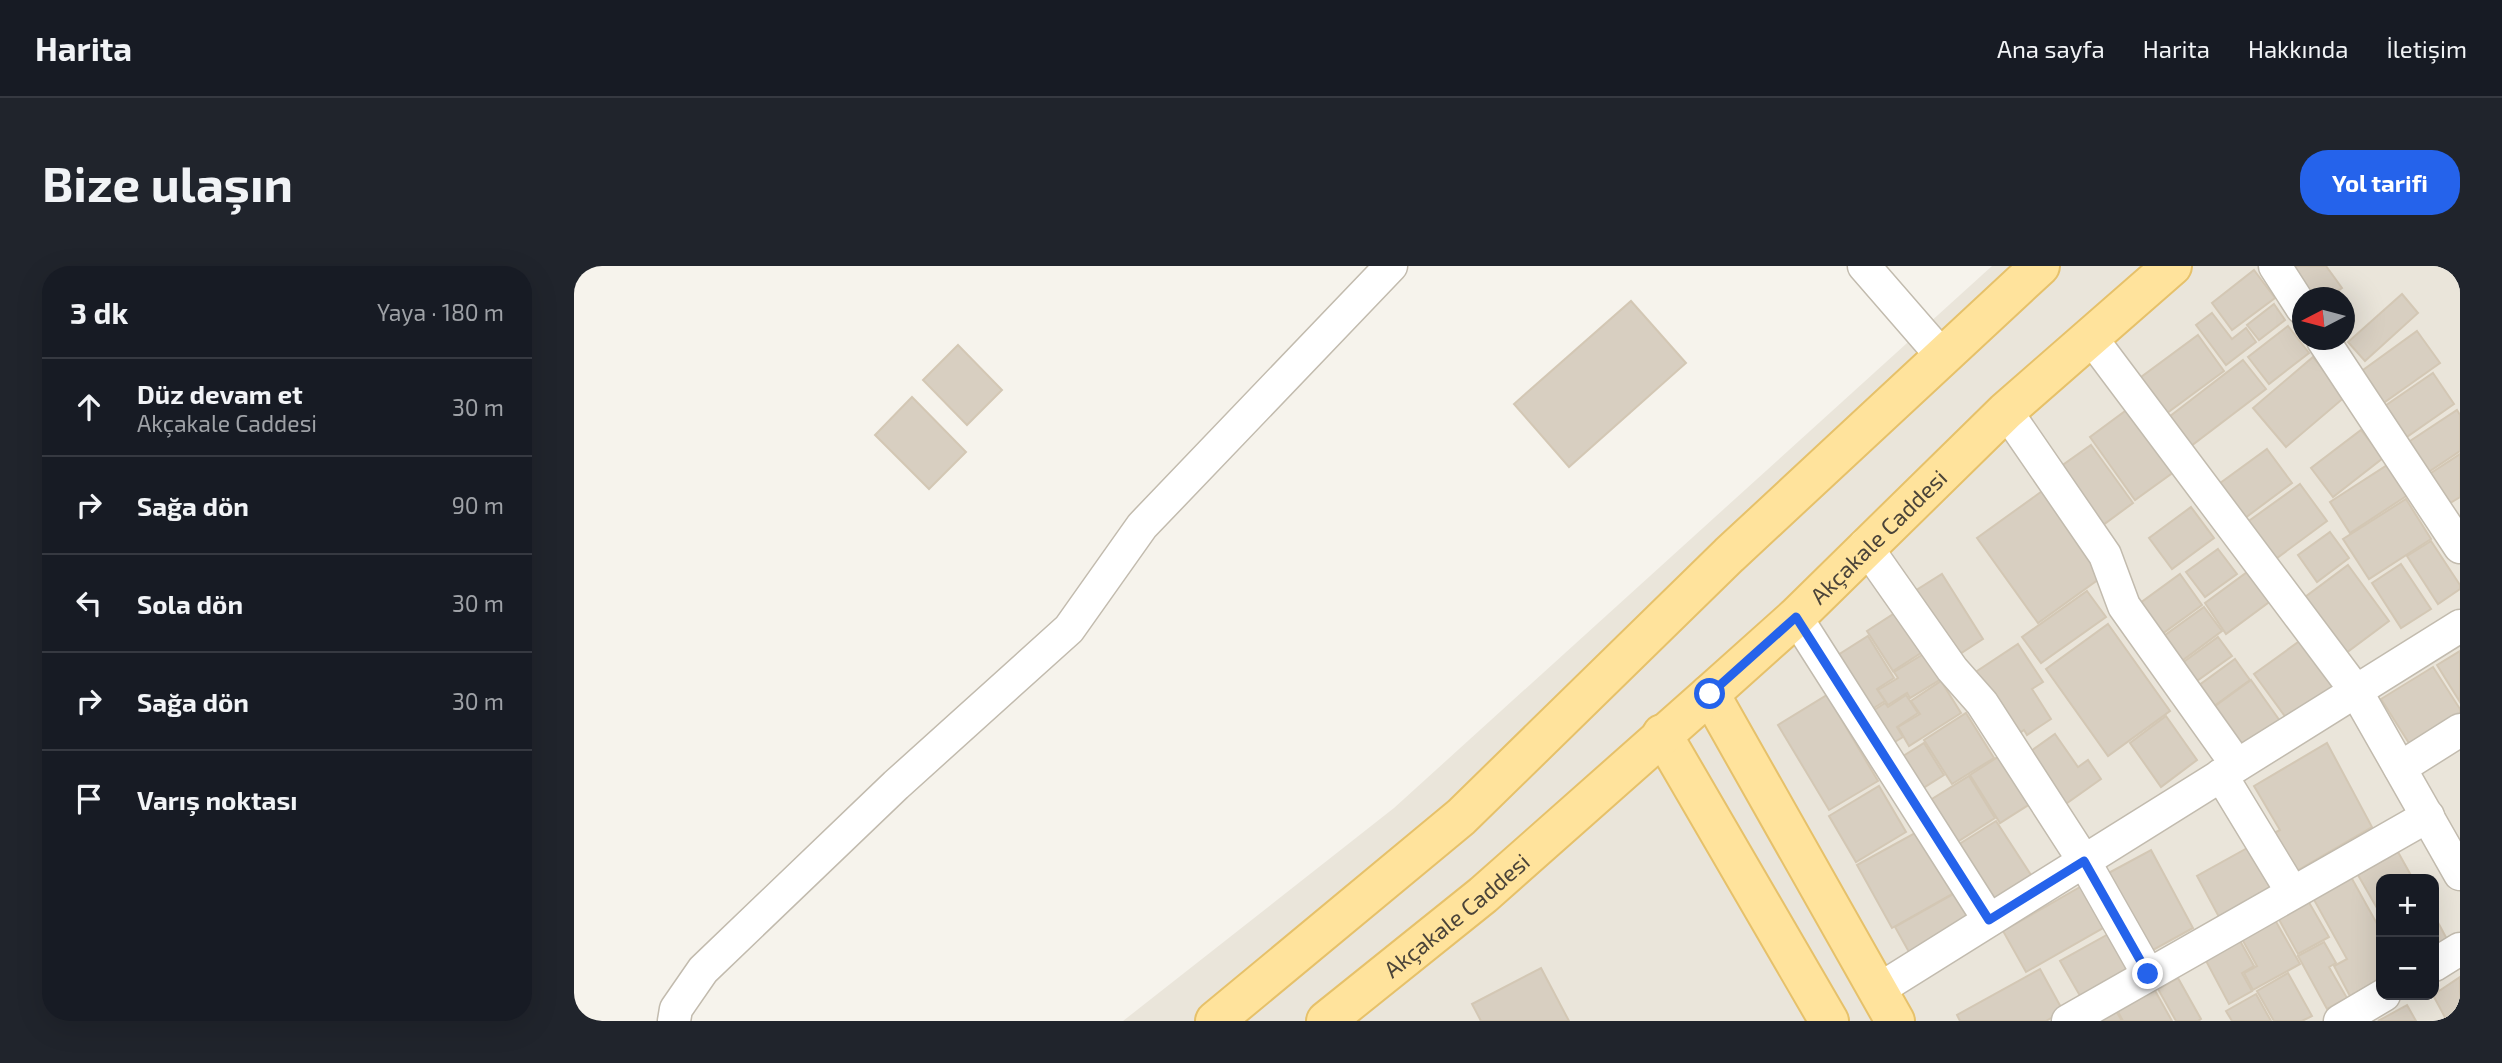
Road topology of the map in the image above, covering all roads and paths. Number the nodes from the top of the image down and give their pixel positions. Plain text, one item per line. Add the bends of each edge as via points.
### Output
1 (1391, 266) edge
2 (1864, 266) edge
3 (2040, 266) edge
4 (2172, 266) edge
5 (2275, 266) edge
6 (2292, 292) edge
7 (2092, 339) junction
8 (2330, 350) edge
9 (1943, 357) junction
10 (2006, 411) junction
11 (1866, 545) junction
12 (2460, 547) edge
13 (1796, 617) junction
14 (2460, 626) edge
15 (2356, 691) junction
16 (1710, 694) junction
17 (2460, 730) edge
18 (1662, 734) junction
19 (2400, 768) junction
20 (2229, 770) junction
21 (2442, 825) edge
22 (2084, 861) junction
23 (2460, 874) edge
24 (2292, 892) junction
25 (1989, 920) junction
26 (2460, 949) edge
27 (2439, 962) edge
28 (2148, 974) junction
29 (2376, 1000) edge
30 (1886, 1005) edge
31 (2344, 1020) edge
32 (674, 1021) edge
33 (1216, 1021) edge
34 (1326, 1021) edge
35 (1829, 1021) edge
36 (2067, 1021) edge

1 - 32 street via 1142,526 1069,629 896,785 703,970 676,1009
2 - 9 street
3 - 9 main road
4 - 7 main road, Akçakale Caddesi
5 - 6 street
7 - 10 main road, Akçakale Caddesi
7 - 15 street
8 - 12 street
9 - 33 main road via 1729,555 1461,817
10 - 11 main road, Akçakale Caddesi
10 - 20 street via 2105,555 2124,606
11 - 13 main road, Akçakale Caddesi
11 - 22 street via 1952,669 1982,703
13 - 16 main road, Akçakale Caddesi
13 - 25 street
14 - 15 street
15 - 19 street
15 - 20 street
16 - 18 main road, Akçakale Caddesi
16 - 30 main road
17 - 19 street
18 - 34 main road, Akçakale Caddesi via 1483,895
18 - 35 main road
19 - 21 street
20 - 22 street
20 - 24 street
21 - 23 street
21 - 24 street
22 - 25 street
22 - 28 street
24 - 28 street
25 - 30 street
26 - 27 street
28 - 36 street
29 - 31 street

